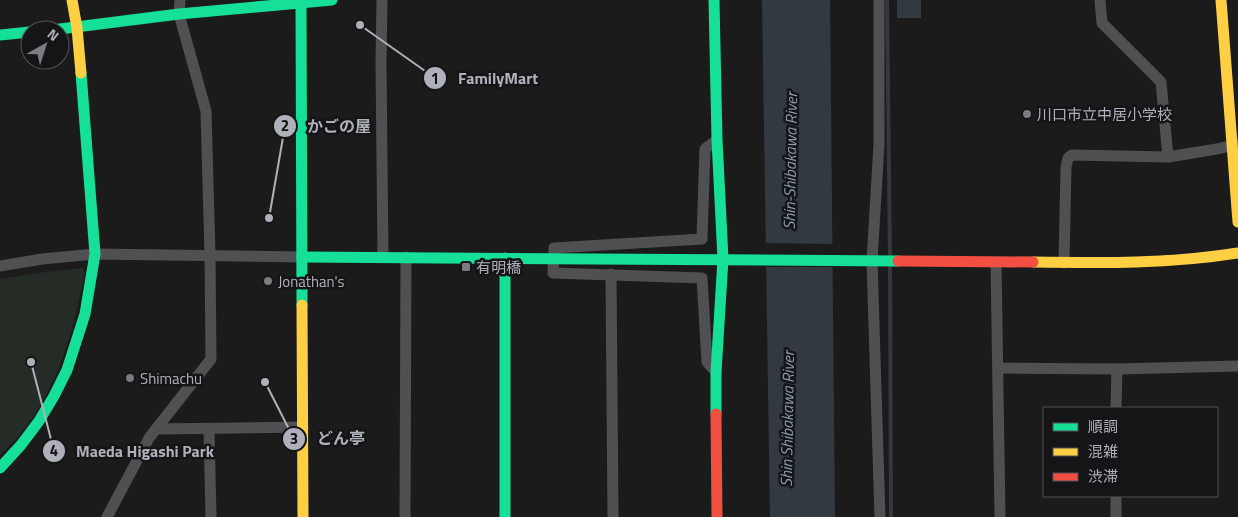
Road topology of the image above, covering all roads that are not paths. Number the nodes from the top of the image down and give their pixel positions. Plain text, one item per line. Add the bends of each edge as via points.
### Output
1 (72, 0) edge
2 (180, 0) edge
3 (332, 0) edge
4 (382, 0) edge
5 (714, 0) edge
6 (879, 0) edge
7 (1100, 0) edge
8 (1221, 0) edge
9 (301, 2) edge
10 (179, 14) junction
11 (77, 28) junction
12 (70, 29) edge
13 (20, 33) edge
14 (0, 35) edge
15 (716, 140) junction
16 (1235, 145) edge
17 (1168, 157) junction
18 (1238, 222) edge
19 (1238, 252) edge
20 (95, 254) junction
21 (210, 255) junction
22 (302, 257) junction
23 (383, 257) junction
24 (406, 257) junction
25 (505, 258) junction
26 (553, 258) junction
27 (727, 259) junction
28 (868, 261) junction
29 (996, 262) junction
30 (1064, 263) junction
31 (0, 266) edge
32 (611, 274) junction
33 (1238, 366) edge
34 (999, 368) junction
35 (1117, 370) junction
36 (716, 372) junction
37 (1116, 407) edge
38 (303, 427) junction
39 (156, 428) junction
40 (209, 429) junction
41 (0, 468) edge
42 (1116, 497) edge
43 (107, 517) edge
44 (211, 517) edge
45 (303, 517) edge
46 (405, 517) edge
47 (504, 517) edge
48 (613, 517) edge
49 (717, 517) edge
50 (880, 517) edge
51 (1000, 517) edge
52 (1116, 517) edge

1 - 11 street
2 - 10 street
3 - 9 street
4 - 23 street
5 - 15 street
6 - 28 street via 879,144
7 - 17 street via 1102,23 1161,82
8 - 16 street
9 - 10 street
9 - 22 street
10 - 11 street
10 - 21 street via 206,111
11 - 12 street
11 - 20 street
13 - 14 street
15 - 26 street via 705,149 702,239 554,248
15 - 27 street
16 - 17 street
16 - 18 street
17 - 30 street via 1072,155 1068,158
19 - 30 street via 1148,263
20 - 21 street
20 - 31 street
20 - 41 street via 85,313 58,392 17,452
21 - 22 street
21 - 39 street via 211,359
22 - 23 street
22 - 38 street
23 - 24 street
24 - 25 street
24 - 46 street
25 - 26 street
25 - 47 street
26 - 27 street
26 - 32 street via 553,273
27 - 28 street
27 - 36 street
28 - 29 street
28 - 50 street
29 - 30 street
29 - 34 street
32 - 36 street via 702,278 706,362
32 - 48 street
33 - 35 street
34 - 35 street
34 - 51 street
35 - 37 street
36 - 49 street
38 - 40 street
38 - 45 street
39 - 40 street
39 - 43 street
40 - 44 street
42 - 52 street

